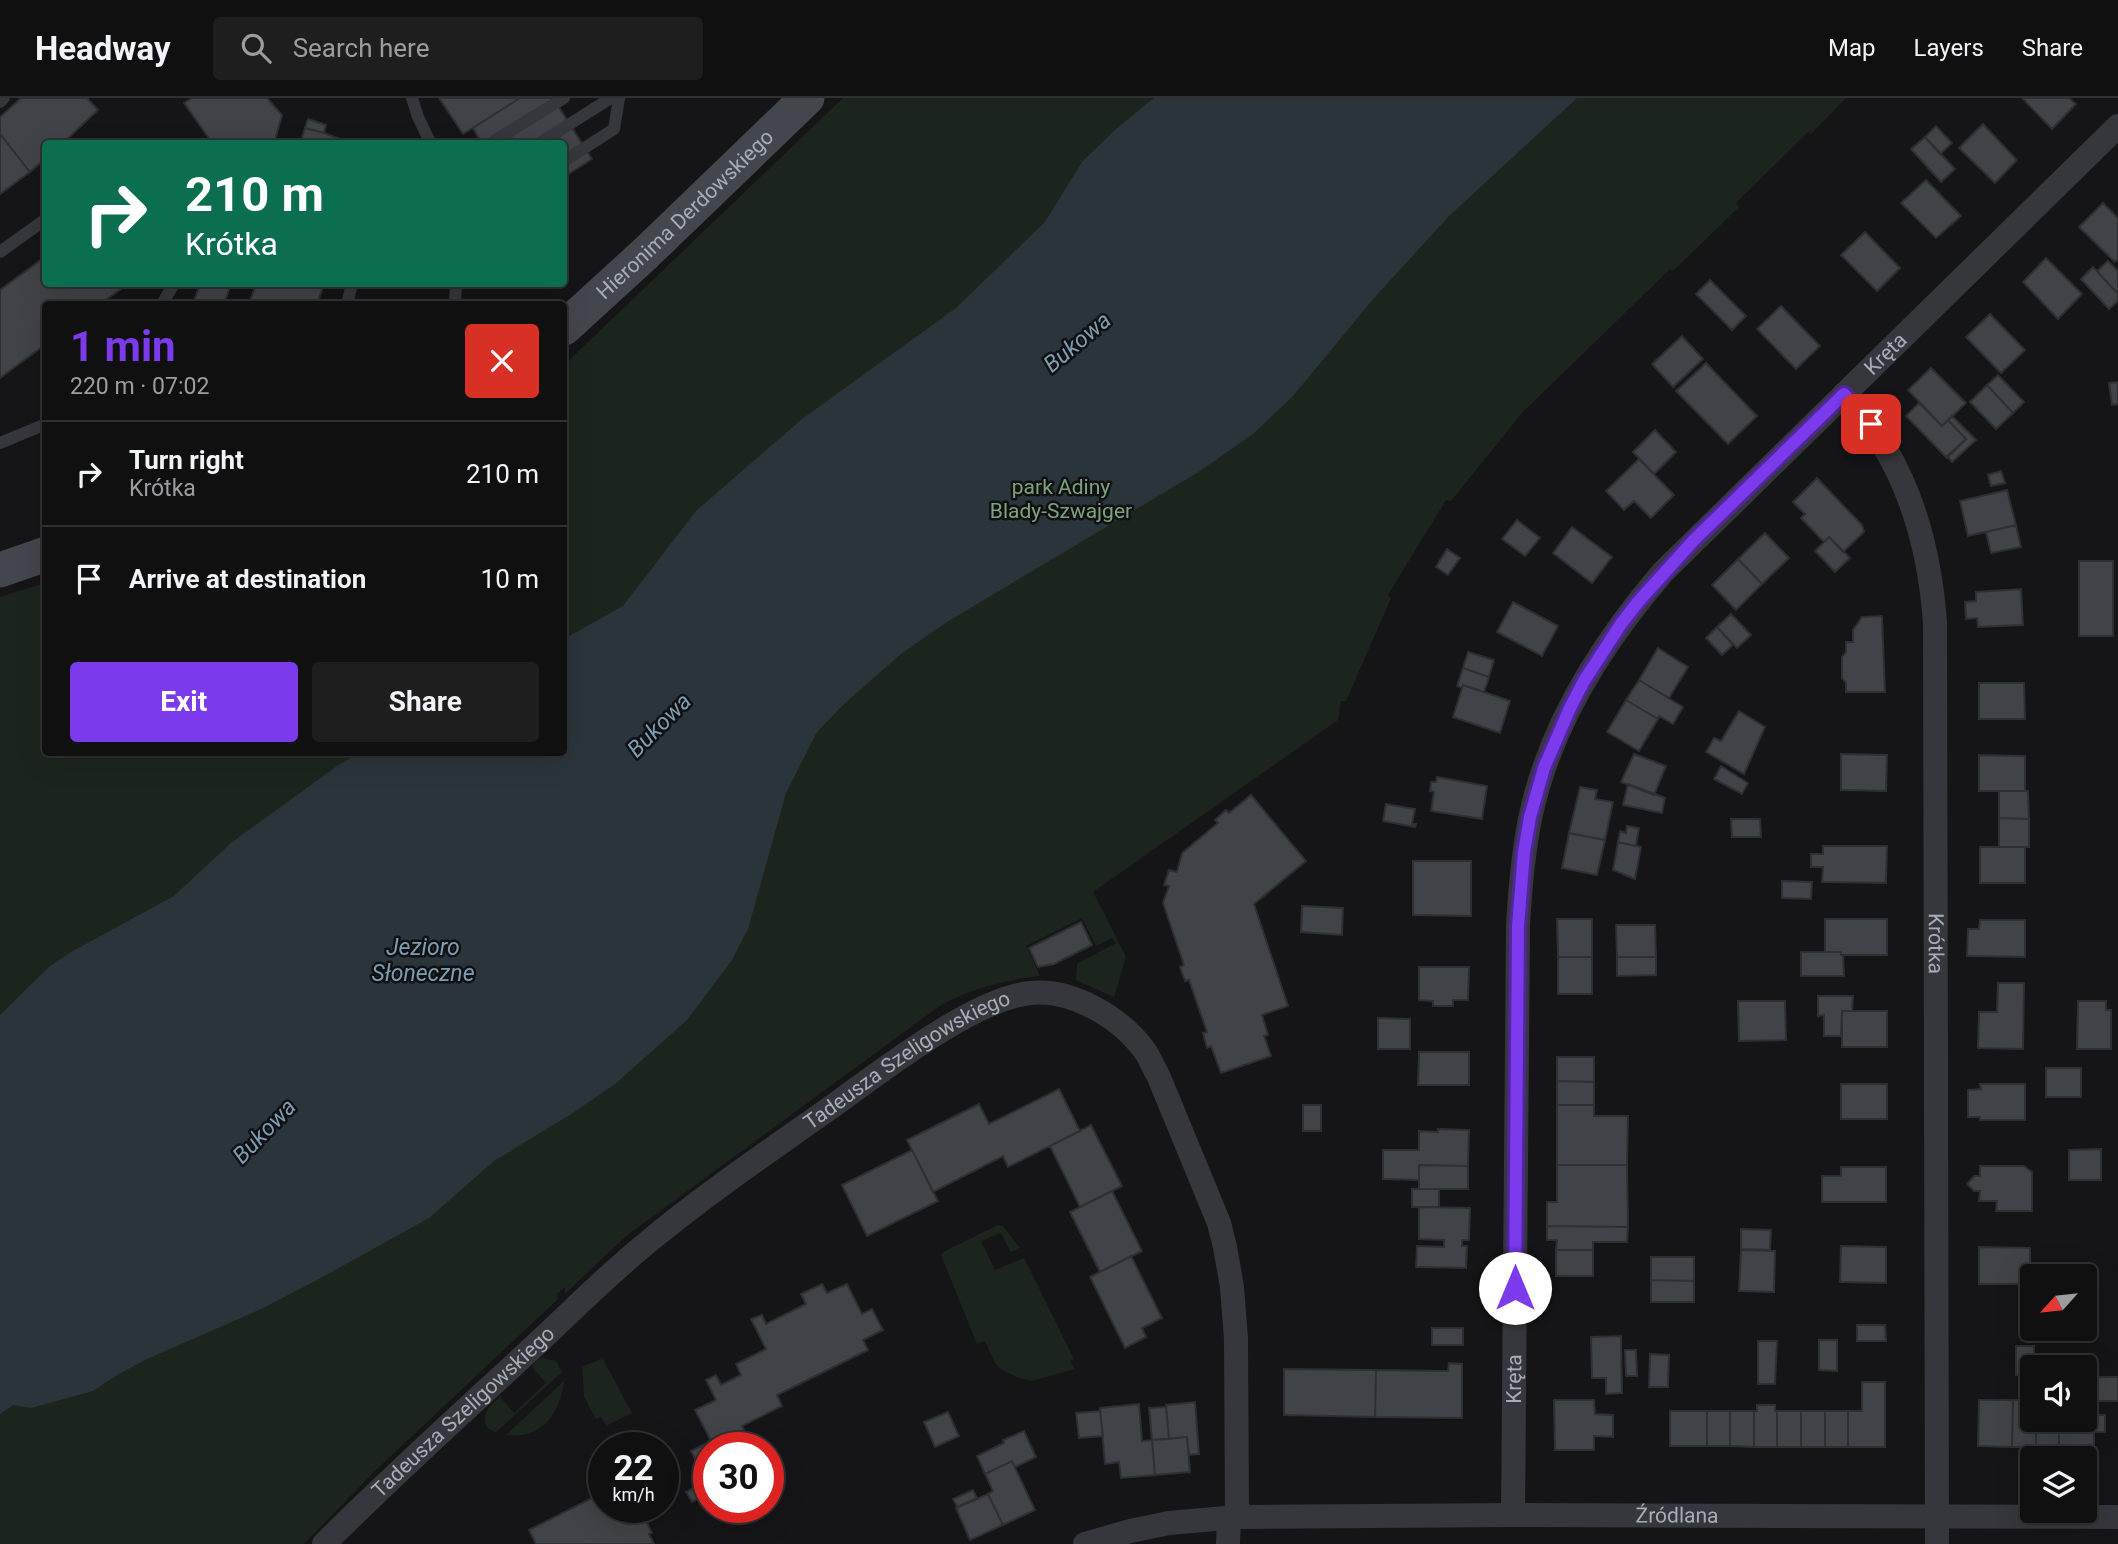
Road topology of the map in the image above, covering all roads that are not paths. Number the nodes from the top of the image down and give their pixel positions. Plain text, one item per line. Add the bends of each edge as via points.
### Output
1 (4, 98) edge
2 (412, 98) edge
3 (564, 98) edge
4 (611, 98) edge
5 (619, 98) edge
6 (804, 99) edge
7 (0, 102) edge
8 (2118, 127) edge
9 (430, 140) edge
10 (496, 140) edge
11 (544, 140) edge
12 (567, 159) edge
13 (42, 222) edge
14 (0, 252) edge
15 (567, 325) edge
16 (1844, 394) junction
17 (42, 426) edge
18 (0, 443) edge
19 (42, 555) edge
20 (0, 568) edge
21 (1513, 1515) junction
22 (1937, 1516) junction
23 (1233, 1517) junction
24 (2118, 1517) edge
25 (324, 1544) edge
26 (1085, 1544) edge
27 (1228, 1544) edge
28 (1937, 1544) edge

1 - 7 lane
2 - 9 lane
3 - 10 lane
4 - 11 lane
5 - 12 lane via 614,129
6 - 15 main road, Hieronima Derdowskiego
8 - 16 street, Kręta
13 - 14 lane
16 - 21 street, Kręta via 1694,540 1638,602 1584,681 1544,768 1524,852 1518,926
16 - 22 street, Krótka via 1871,424 1899,477 1920,527 1932,584
17 - 18 lane
19 - 20 main road
21 - 22 street, Źródlana
21 - 23 street, Źródlana
22 - 24 street, Źródlana
22 - 28 street, Krótka
23 - 25 street, Tadeusza Szeligowskiego via 1236,1339 1232,1287 1219,1223 1145,1051 1125,1029 1076,999 1032,992 999,1001 951,1026 672,1223 620,1266
23 - 26 street, Źródlana via 1169,1523
23 - 27 street, Tadeusza Szeligowskiego

